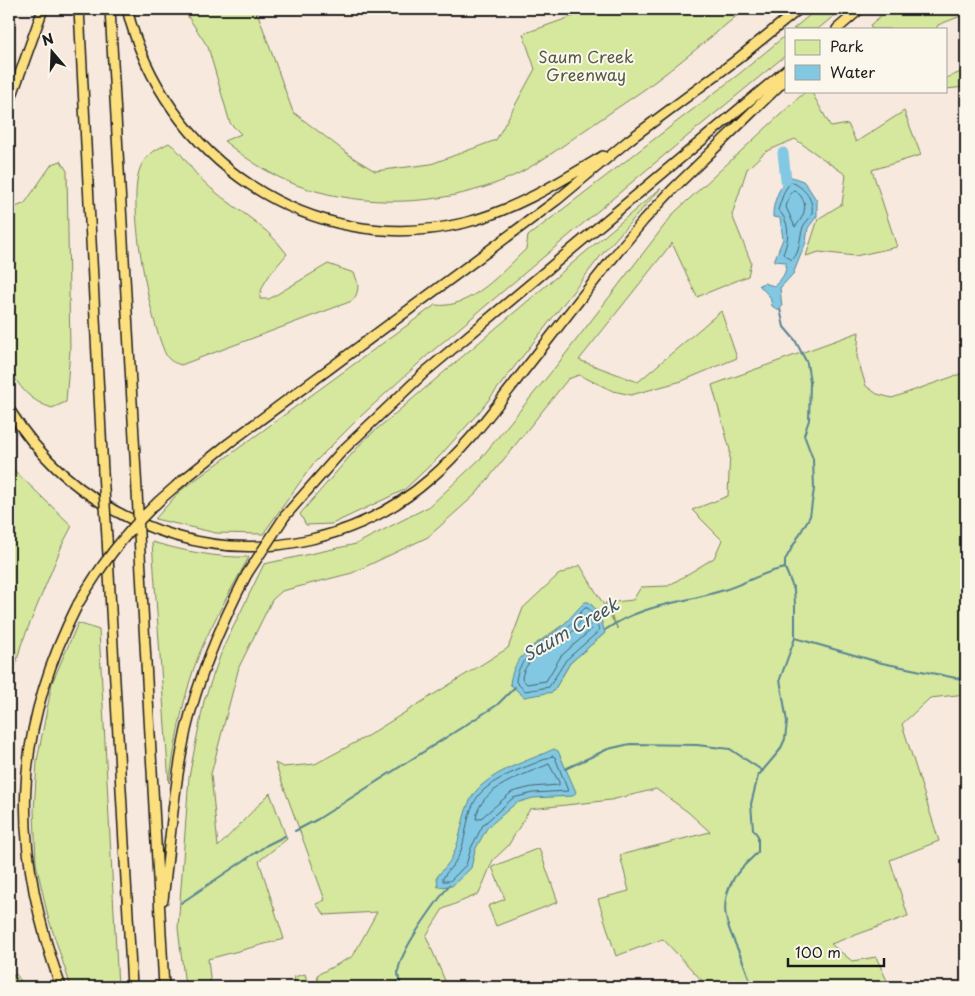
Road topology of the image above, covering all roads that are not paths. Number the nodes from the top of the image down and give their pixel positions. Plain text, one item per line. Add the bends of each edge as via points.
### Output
1 (43, 9) edge
2 (79, 9) edge
3 (110, 9) edge
4 (128, 9) edge
5 (799, 9) edge
6 (860, 9) edge
7 (838, 28) edge
8 (785, 71) edge
9 (785, 80) edge
10 (9, 104) edge
11 (629, 140) junction
12 (9, 409) edge
13 (160, 924) junction
14 (61, 987) edge
15 (132, 987) edge
16 (164, 987) edge

1 - 10 highway
2 - 15 highway, bridge
3 - 13 highway, bridge
4 - 11 highway via 136,40 156,83 176,115 201,145 236,176 266,194 307,214 336,222 372,228 416,229 483,217 535,196
5 - 11 highway
6 - 7 highway
8 - 13 highway, bridge via 425,372 342,451 285,516 247,574 211,648 186,730
9 - 12 highway via 644,220 458,453 412,494 348,528 299,542 250,546 199,541 158,530 122,515 71,481 32,442
11 - 14 highway, bridge via 557,200 176,485 121,540 98,571 60,640 42,687 30,738 25,787 31,882 42,931
13 - 16 highway

